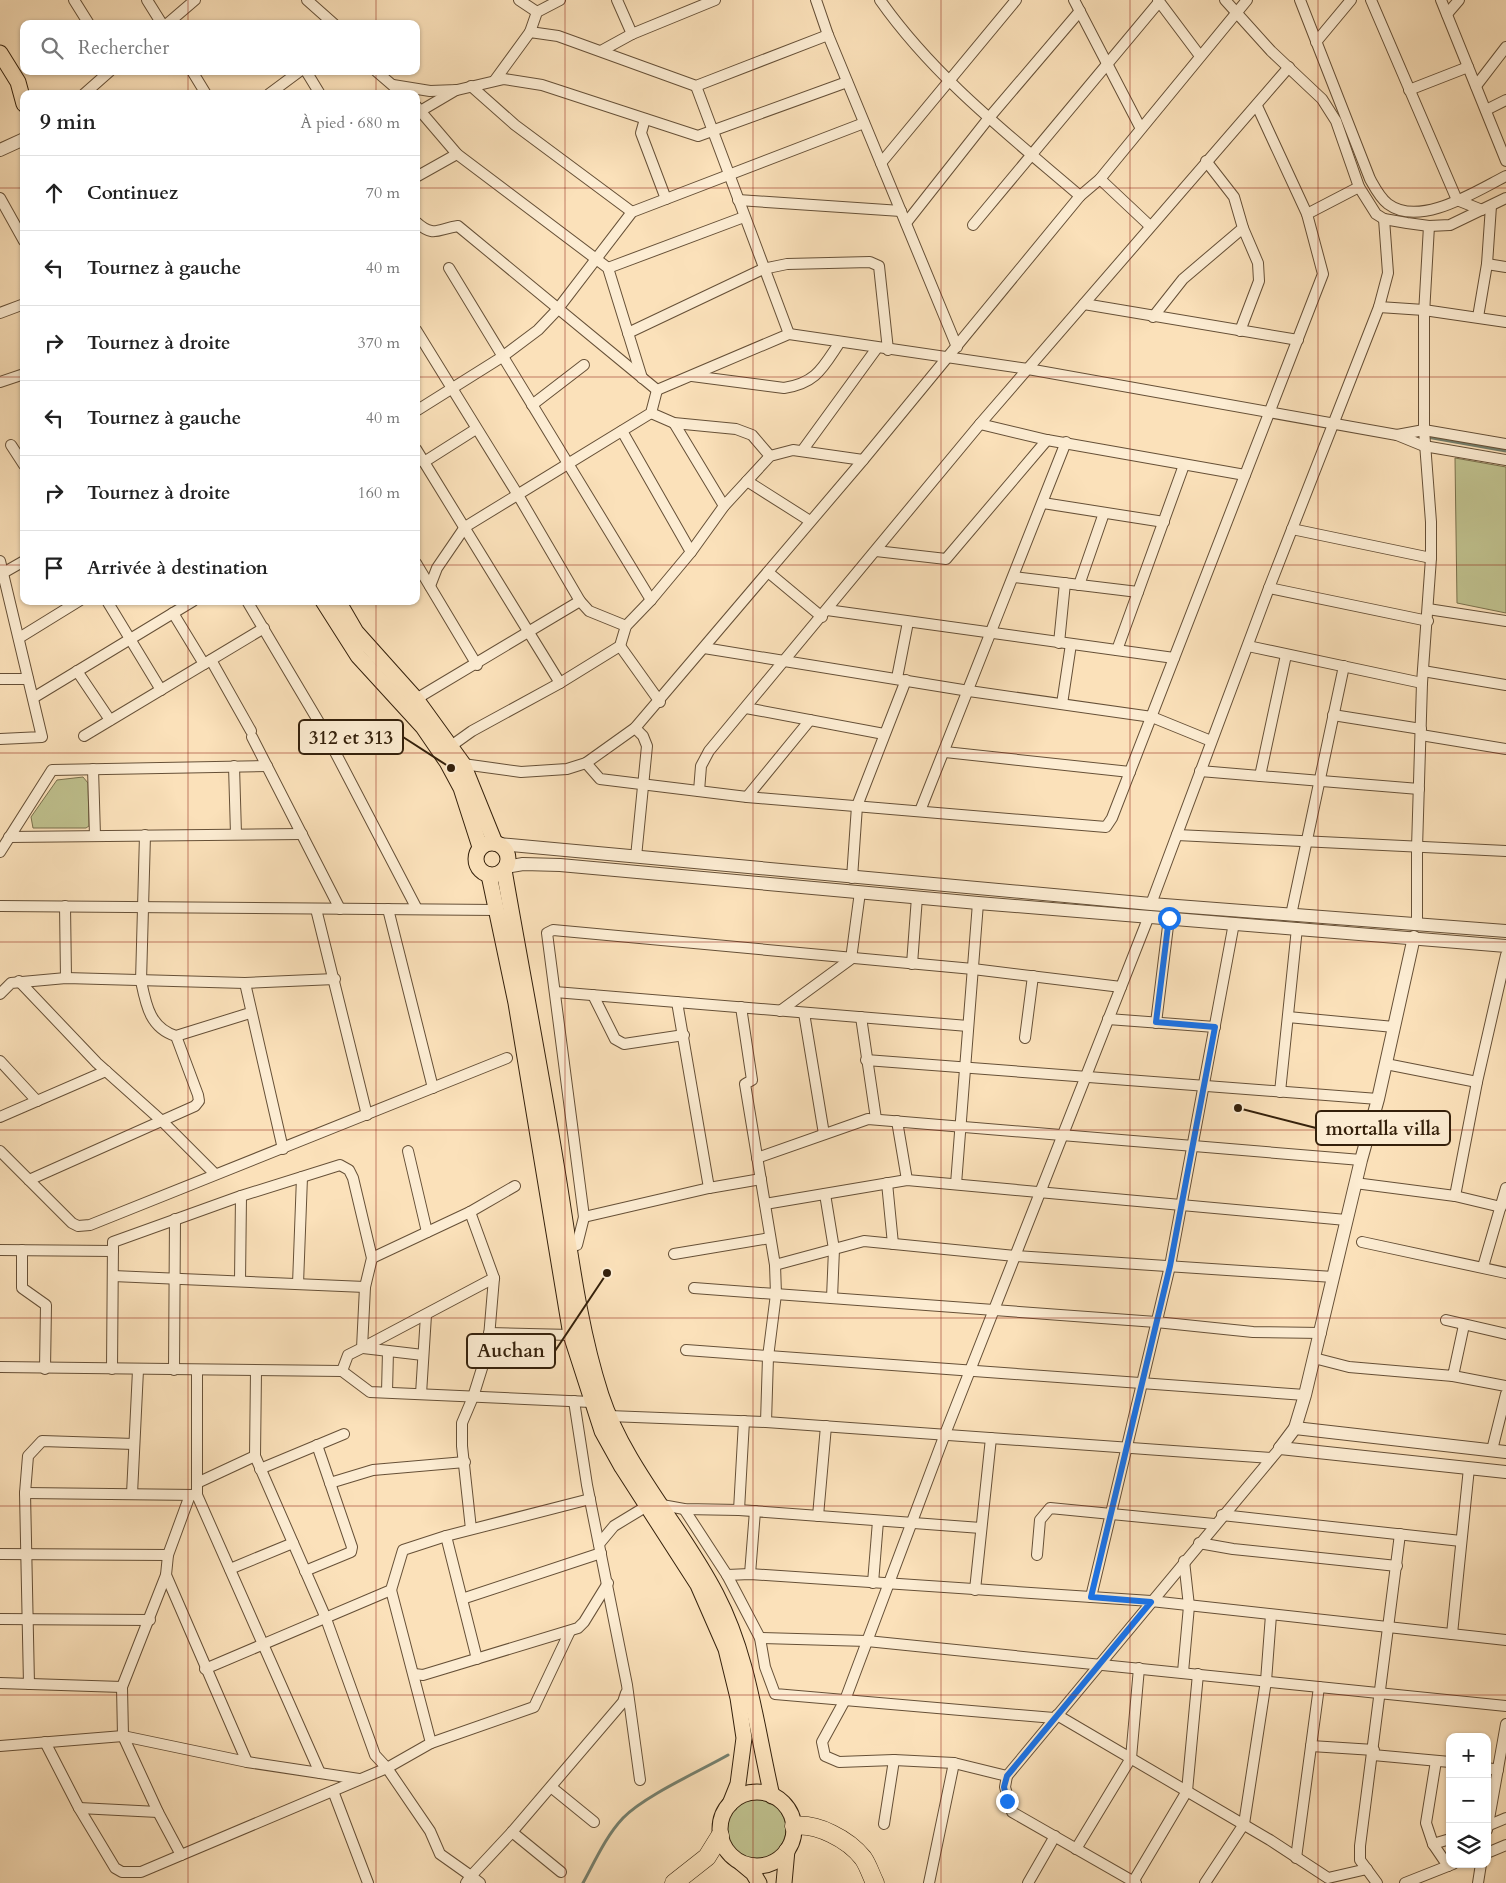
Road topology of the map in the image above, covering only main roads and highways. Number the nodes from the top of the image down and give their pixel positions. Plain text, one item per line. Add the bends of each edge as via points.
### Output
1 (0, 55) edge
2 (18, 82) junction
3 (20, 90) edge
4 (27, 90) edge
5 (326, 605) edge
6 (340, 605) edge
7 (497, 844) junction
8 (480, 847) junction
9 (500, 871) junction
10 (772, 1796) junction
11 (730, 1804) junction
12 (794, 1826) junction
13 (720, 1836) junction
14 (787, 1850) junction
15 (738, 1861) junction
16 (674, 1883) edge
17 (758, 1883) edge
18 (784, 1883) edge
19 (875, 1883) edge

1 - 2 main road
2 - 3 main road
2 - 4 main road
5 - 8 main road via 358,656 417,720 447,762 461,788
6 - 7 main road via 370,650 416,699 464,764
7 - 8 main road
7 - 9 main road via 507,854
8 - 9 main road via 475,858 484,874
9 - 10 main road via 521,958 590,1357 609,1416 637,1468 704,1570 738,1642
9 - 11 main road via 496,910 516,1003 571,1335 602,1431 698,1585 726,1649 744,1738 738,1784
10 - 11 main road via 754,1792
10 - 12 main road via 785,1805
11 - 13 main road via 721,1819
12 - 14 main road
12 - 19 highway via 815,1827 846,1843 862,1858
13 - 15 main road
13 - 16 highway via 707,1857
14 - 15 main road via 770,1864 759,1866
14 - 18 main road
15 - 17 main road

